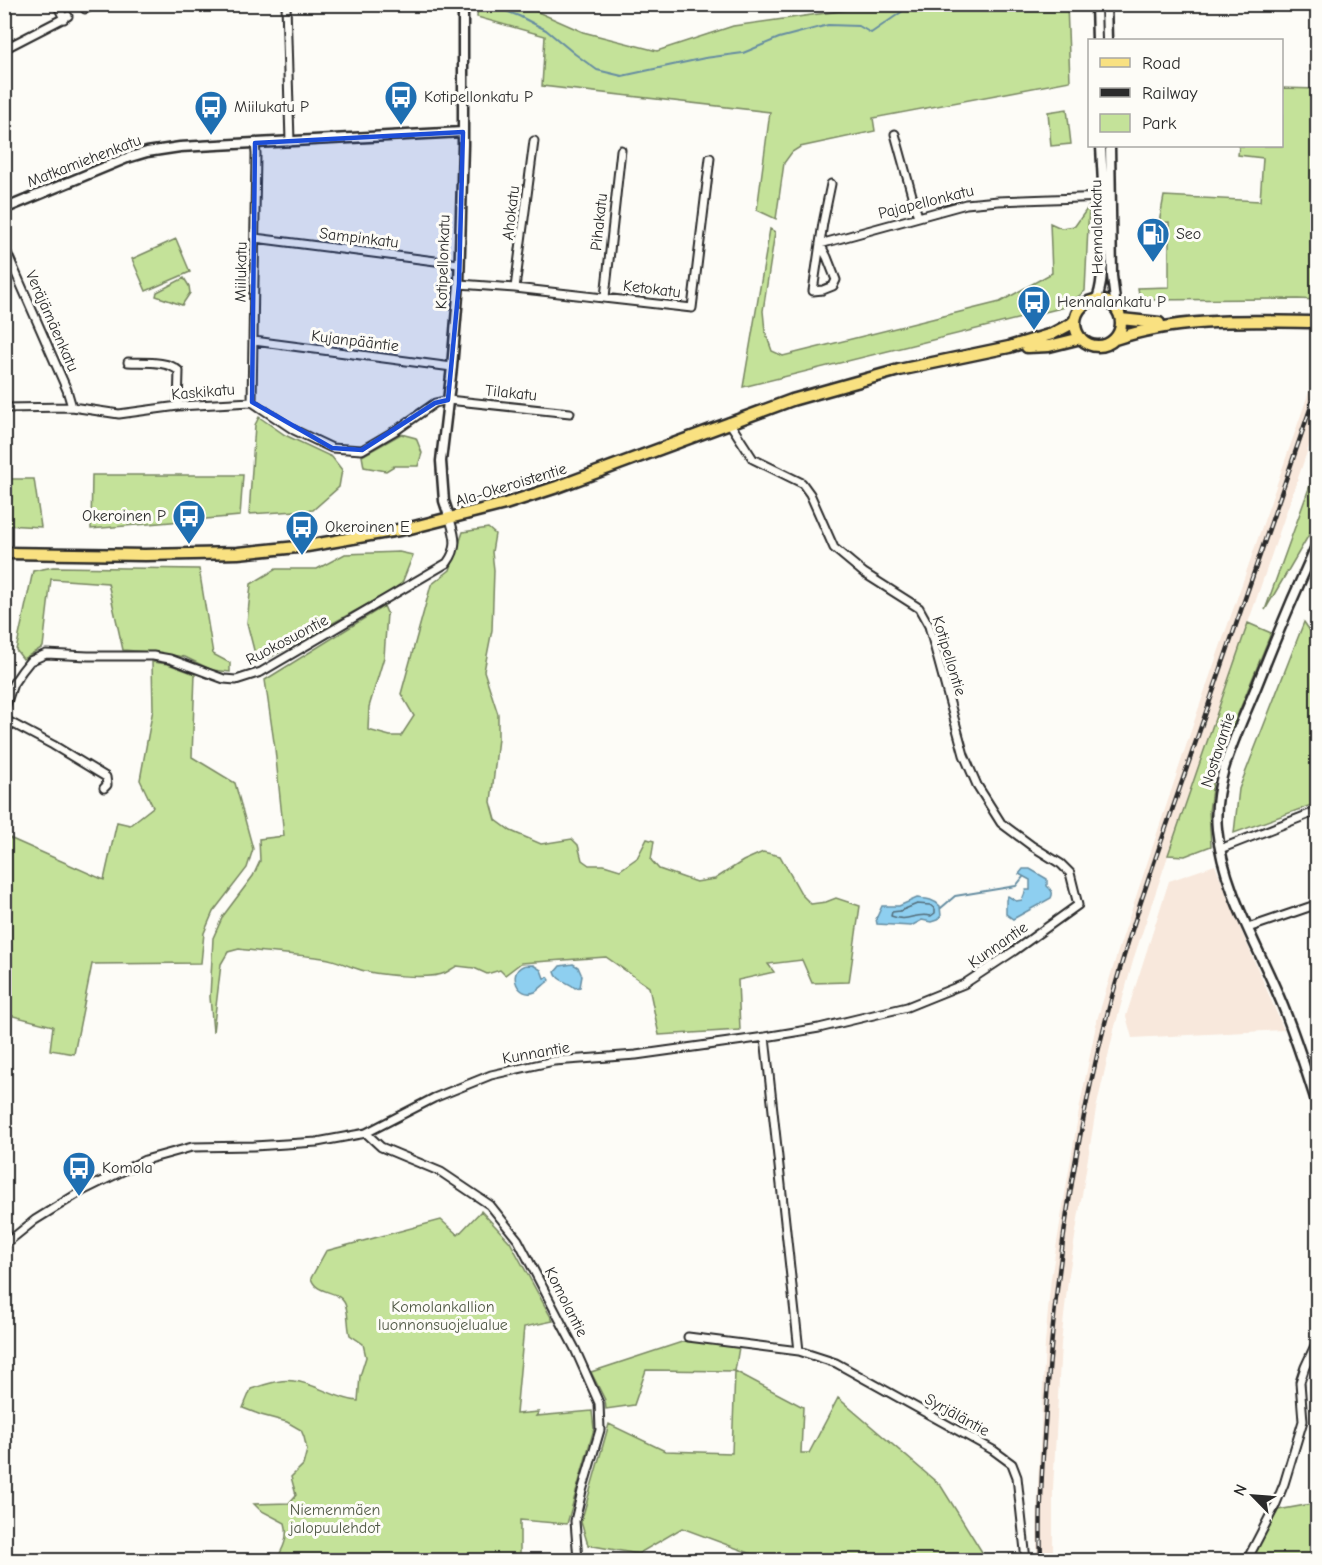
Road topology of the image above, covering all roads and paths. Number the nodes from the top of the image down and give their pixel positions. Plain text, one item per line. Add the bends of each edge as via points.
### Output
1 (57, 4) edge
2 (97, 4) edge
3 (286, 4) edge
4 (463, 4) edge
5 (1096, 4) edge
6 (1106, 4) edge
7 (85, 9) dead end
8 (1097, 39) edge
9 (1107, 39) edge
10 (4, 49) edge
11 (463, 132) junction
12 (895, 134) dead end
13 (290, 141) junction
14 (534, 141) dead end
15 (255, 143) junction
16 (1101, 147) edge
17 (1110, 147) edge
18 (621, 150) dead end
19 (710, 158) dead end
20 (831, 183) dead end
21 (1108, 197) junction
22 (4, 209) edge
23 (918, 217) junction
24 (255, 238) junction
25 (820, 244) junction
26 (4, 246) edge
27 (459, 264) junction
28 (459, 284) junction
29 (515, 288) junction
30 (605, 297) junction
31 (1096, 300) junction
32 (1116, 308) junction
33 (1121, 319) junction
34 (1075, 320) junction
35 (1317, 322) edge
36 (1177, 325) junction
37 (1081, 338) junction
38 (1115, 339) junction
39 (254, 341) junction
40 (1009, 347) junction
41 (128, 362) dead end
42 (452, 367) junction
43 (448, 400) junction
44 (252, 402) junction
45 (177, 406) junction
46 (72, 407) junction
47 (4, 408) edge
48 (570, 413) dead end
49 (729, 422) junction
50 (450, 519) junction
51 (1317, 542) edge
52 (4, 553) edge
53 (4, 711) edge
54 (4, 719) edge
55 (104, 788) dead end
56 (1317, 809) edge
57 (1220, 849) junction
58 (1078, 904) joint
59 (1317, 904) edge
60 (1248, 928) junction
61 (765, 1038) junction
62 (1317, 1107) edge
63 (366, 1133) junction
64 (4, 1245) edge
65 (688, 1337) dead end
66 (1317, 1339) edge
67 (799, 1351) junction
68 (579, 1560) edge
69 (1026, 1560) edge
70 (1247, 1560) edge

1 - 10 street via 66,18
2 - 7 street
3 - 13 street
4 - 11 street, Kotipellonkatu
5 - 8 street
6 - 9 street
11 - 13 street, Matkamiehenkatu
11 - 27 street, Kotipellonkatu
12 - 23 street
13 - 15 street, Matkamiehenkatu
14 - 29 street, Ahokatu
15 - 22 street, Matkamiehenkatu via 147,152
15 - 24 street, Miilukatu
16 - 21 street, Hennalankatu
17 - 21 street, Hennalankatu
18 - 30 street, Pihakatu
19 - 30 street, Ketokatu via 692,308
20 - 25 street
21 - 23 street, Pajapellonkatu via 974,203
21 - 31 street, Hennalankatu
21 - 32 street, Hennalankatu
23 - 25 street, Pajapellonkatu
24 - 27 street, Sampinkatu
24 - 39 street, Miilukatu
25 - 25 street via 815,279 813,291 833,286 836,280
26 - 46 street, Veräjämäenkatu
27 - 28 street, Kotipellonkatu
28 - 29 street, Ketokatu
28 - 42 street, Kotipellonkatu
29 - 30 street, Ketokatu
31 - 32 main road
31 - 34 main road via 1080,308
32 - 33 main road
33 - 36 main road
33 - 38 main road
34 - 37 main road
34 - 40 main road, Ala-Okeroistentie via 1042,338
35 - 36 main road
36 - 38 main road
37 - 38 main road via 1094,346
37 - 40 main road, Ala-Okeroistentie via 1049,346
39 - 42 street, Kujanpääntie
39 - 44 street, Miilukatu
40 - 49 main road, Ala-Okeroistentie via 868,379
41 - 45 street via 174,366 179,371
42 - 43 street, Kotipellonkatu
43 - 44 street, Kaskikatu via 435,403 362,450 332,448 294,430
43 - 48 street, Tilakatu
43 - 50 street, Kotipellonkatu via 441,476
44 - 45 street, Kaskikatu
45 - 46 street, Kaskikatu via 119,414
46 - 47 street, Kaskikatu
49 - 50 main road, Ala-Okeroistentie via 557,488
49 - 58 street, Kotipellontie via 753,459 802,483 834,548 864,573 920,608 929,626 964,755 977,785 1001,823 1070,873
50 - 52 main road, Ala-Okeroistentie via 307,546 238,553
50 - 53 street, Ruokosuontie via 455,545 447,562 261,672 230,680 153,656 46,654 30,661 22,671
51 - 57 street, Nostavantie via 1226,762 1216,804
54 - 55 street via 106,777
56 - 57 street
57 - 60 street, Nostavantie via 1227,878
58 - 61 street, Kunnantie via 964,984 907,1007
59 - 60 street
60 - 62 street, Nostavantie via 1280,1000
61 - 63 street, Kunnantie via 554,1061 491,1075
61 - 67 street
63 - 64 street, Kunnantie via 317,1142 192,1147 145,1160 82,1191 34,1220
63 - 68 street, Komolantie via 381,1147 441,1172 490,1204 519,1240 575,1349 598,1402 600,1430 575,1521
65 - 67 street, Syrjäläntie
66 - 70 street via 1300,1382 1303,1422 1284,1484
67 - 69 street, Syrjäläntie via 836,1363 1012,1464 1017,1477

